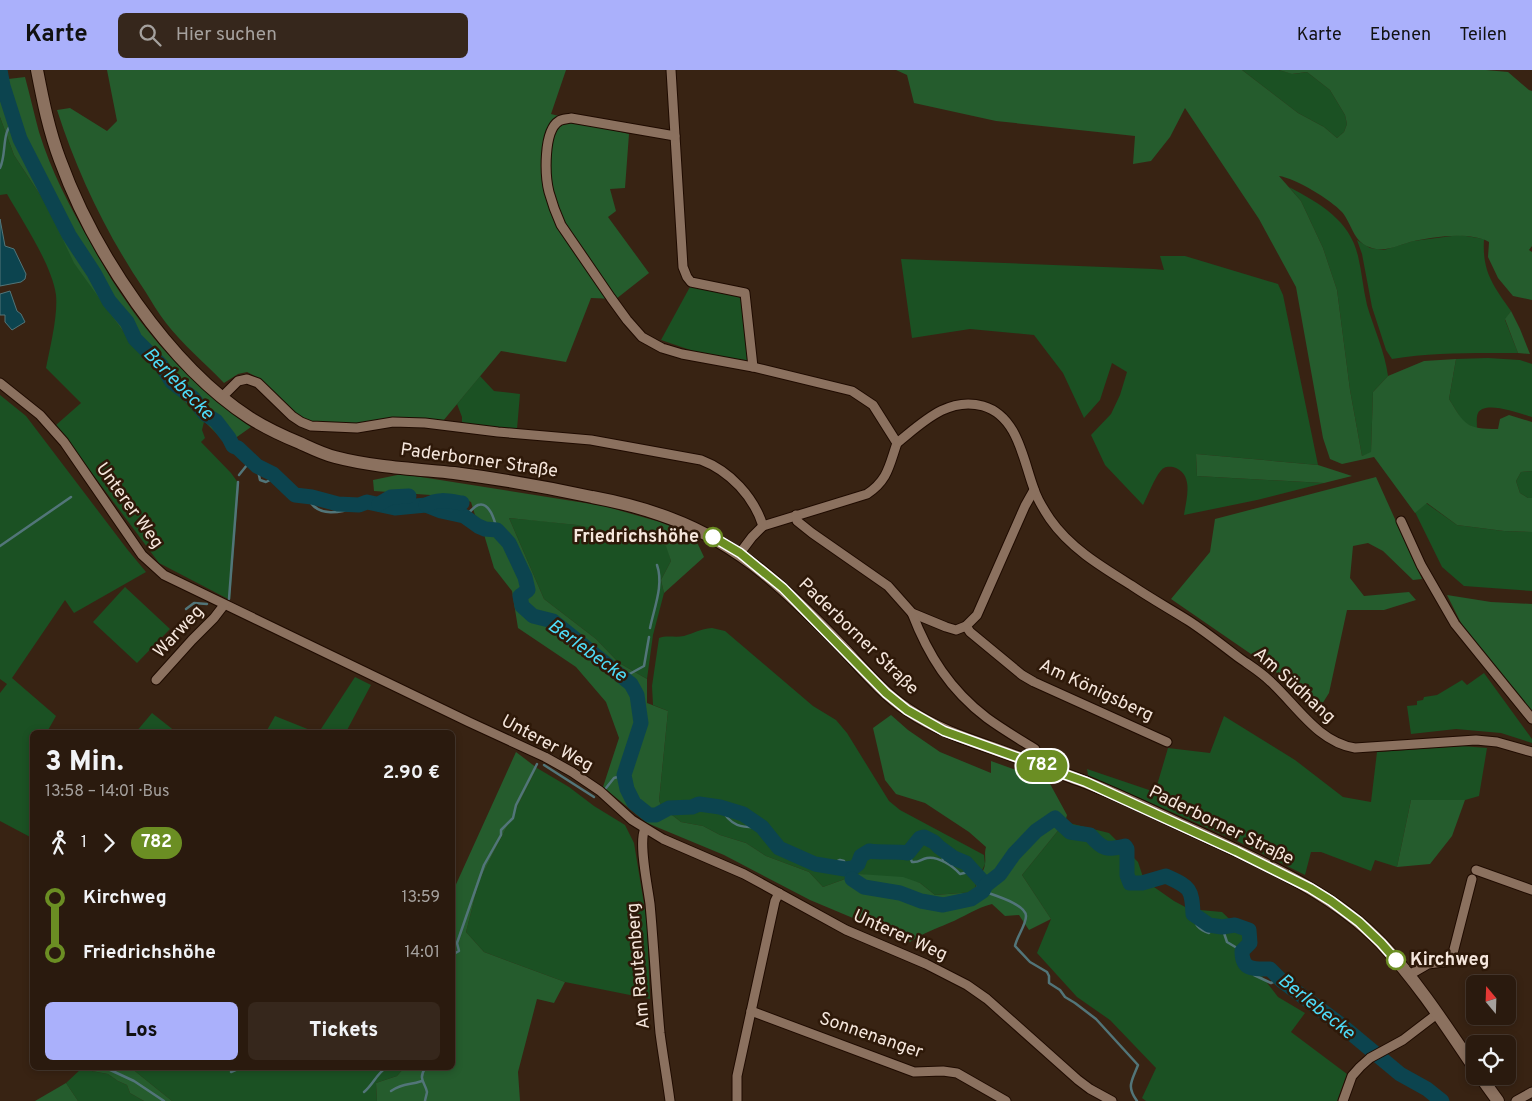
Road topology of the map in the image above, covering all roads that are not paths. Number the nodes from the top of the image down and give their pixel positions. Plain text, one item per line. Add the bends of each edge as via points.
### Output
1 (37, 70) edge
2 (671, 70) edge
3 (674, 136) junction
4 (753, 367) junction
5 (0, 382) edge
6 (222, 397) junction
7 (897, 443) junction
8 (1034, 490) junction
9 (796, 515) junction
10 (1401, 521) dead end
11 (763, 526) junction
12 (740, 553) junction
13 (224, 605) junction
14 (912, 613) junction
15 (966, 626) junction
16 (156, 680) dead end
17 (1532, 719) edge
18 (1167, 742) dead end
19 (1035, 749) dead end
20 (1532, 752) edge
21 (645, 829) junction
22 (1476, 870) dead end
23 (1472, 879) dead end
24 (1532, 890) edge
25 (779, 893) junction
26 (1408, 975) junction
27 (751, 1010) junction
28 (1437, 1014) junction
29 (1466, 1056) edge
30 (1486, 1085) edge
31 (1532, 1092) edge
32 (670, 1101) edge
33 (737, 1101) edge
34 (1006, 1101) edge
35 (1112, 1101) edge
36 (1343, 1101) edge
37 (1498, 1101) edge
38 (1516, 1101) edge

1 - 6 main road, Paderborner Straße via 60,159 99,244 148,318 194,371
2 - 3 street
3 - 4 street via 683,266 691,282 745,293
3 - 4 street via 571,118 560,121 550,133 546,151 548,189 555,212 627,320 642,337 682,354
4 - 7 street via 852,391 873,405
5 - 13 street, Unterer Weg via 40,415 64,442 152,565 164,575
6 - 11 street via 238,381 247,379 258,383 292,416 311,426 357,428 394,422 426,423 591,440 701,460 715,465 735,481 751,500
6 - 12 main road, Paderborner Straße via 269,429 333,456 385,466 499,479 624,504 671,518
7 - 8 street, Am Südhang via 944,408 956,404 984,406 998,414 1014,433
7 - 9 street via 884,479 876,488 867,494
8 - 15 street via 977,615
8 - 20 street, Am Südhang via 1050,519 1077,548 1188,621 1270,681 1331,741 1355,748 1476,740
9 - 11 street
9 - 14 street via 797,521 806,529 888,586
10 - 17 street via 1421,565 1455,624
11 - 12 street
12 - 26 main road, Paderborner Straße via 783,588 886,693 907,710 944,731 1086,782 1310,888 1359,922
13 - 16 street, Warweg
13 - 21 street, Unterer Weg via 572,772
14 - 15 street via 956,630
14 - 19 street via 926,648 956,689 986,717
15 - 18 street, Am Königsberg via 1034,682
21 - 25 street, Unterer Weg
21 - 32 street, Am Rautenberg via 642,834 643,853 660,1033
22 - 24 street
23 - 26 street via 1451,961 1428,964
25 - 27 street
25 - 35 street, Unterer Weg via 846,930 967,985 1078,1080
26 - 28 main road, Paderborner Straße
27 - 33 street via 737,1076
27 - 34 street, Sonnenanger via 914,1072 957,1073
28 - 29 main road, Paderborner Straße
28 - 36 street via 1403,1040 1370,1058 1352,1076
30 - 37 main road
31 - 38 street

